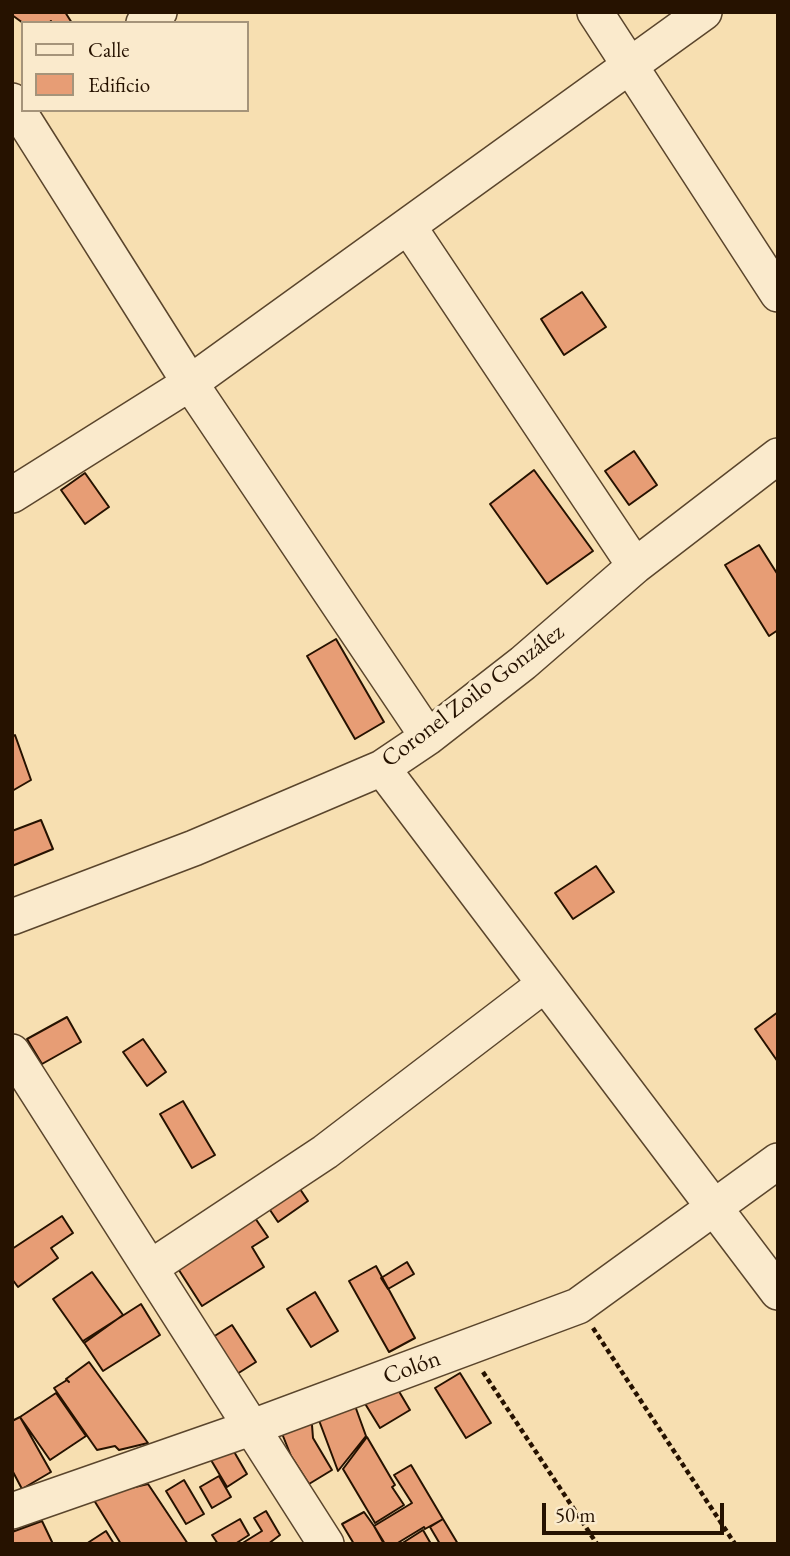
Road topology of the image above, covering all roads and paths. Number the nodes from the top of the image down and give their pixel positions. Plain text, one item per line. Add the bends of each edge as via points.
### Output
1 (595, 12) edge
2 (704, 12) edge
3 (630, 66) junction
4 (16, 107) edge
5 (408, 226) junction
6 (778, 294) edge
7 (190, 383) junction
8 (778, 456) edge
9 (12, 495) edge
10 (635, 566) junction
11 (428, 737) junction
12 (382, 768) junction
13 (12, 917) edge
14 (545, 984) junction
15 (12, 1052) edge
16 (778, 1161) edge
17 (715, 1208) junction
18 (150, 1268) junction
19 (778, 1292) edge
20 (578, 1306) junction
21 (467, 1348) junction
22 (250, 1428) junction
23 (12, 1511) edge
24 (326, 1544) edge
25 (597, 1544) edge
26 (735, 1544) edge

1 - 3 street
2 - 3 street
3 - 5 street
3 - 6 street
4 - 7 street
5 - 7 street
5 - 10 street
7 - 9 street
7 - 11 street
8 - 10 street, Coronel Zoilo González
10 - 11 street, Coronel Zoilo González
11 - 12 street, Coronel Zoilo González
12 - 13 street, Coronel Zoilo González via 194,848
12 - 14 street
14 - 17 street
14 - 18 street via 325,1152
15 - 18 street
16 - 17 street, Colón
17 - 19 street
17 - 20 street, Colón
18 - 22 street
20 - 21 street, Colón
20 - 26 path
21 - 22 street, Colón
21 - 25 path
22 - 23 street, Colón
22 - 24 street

